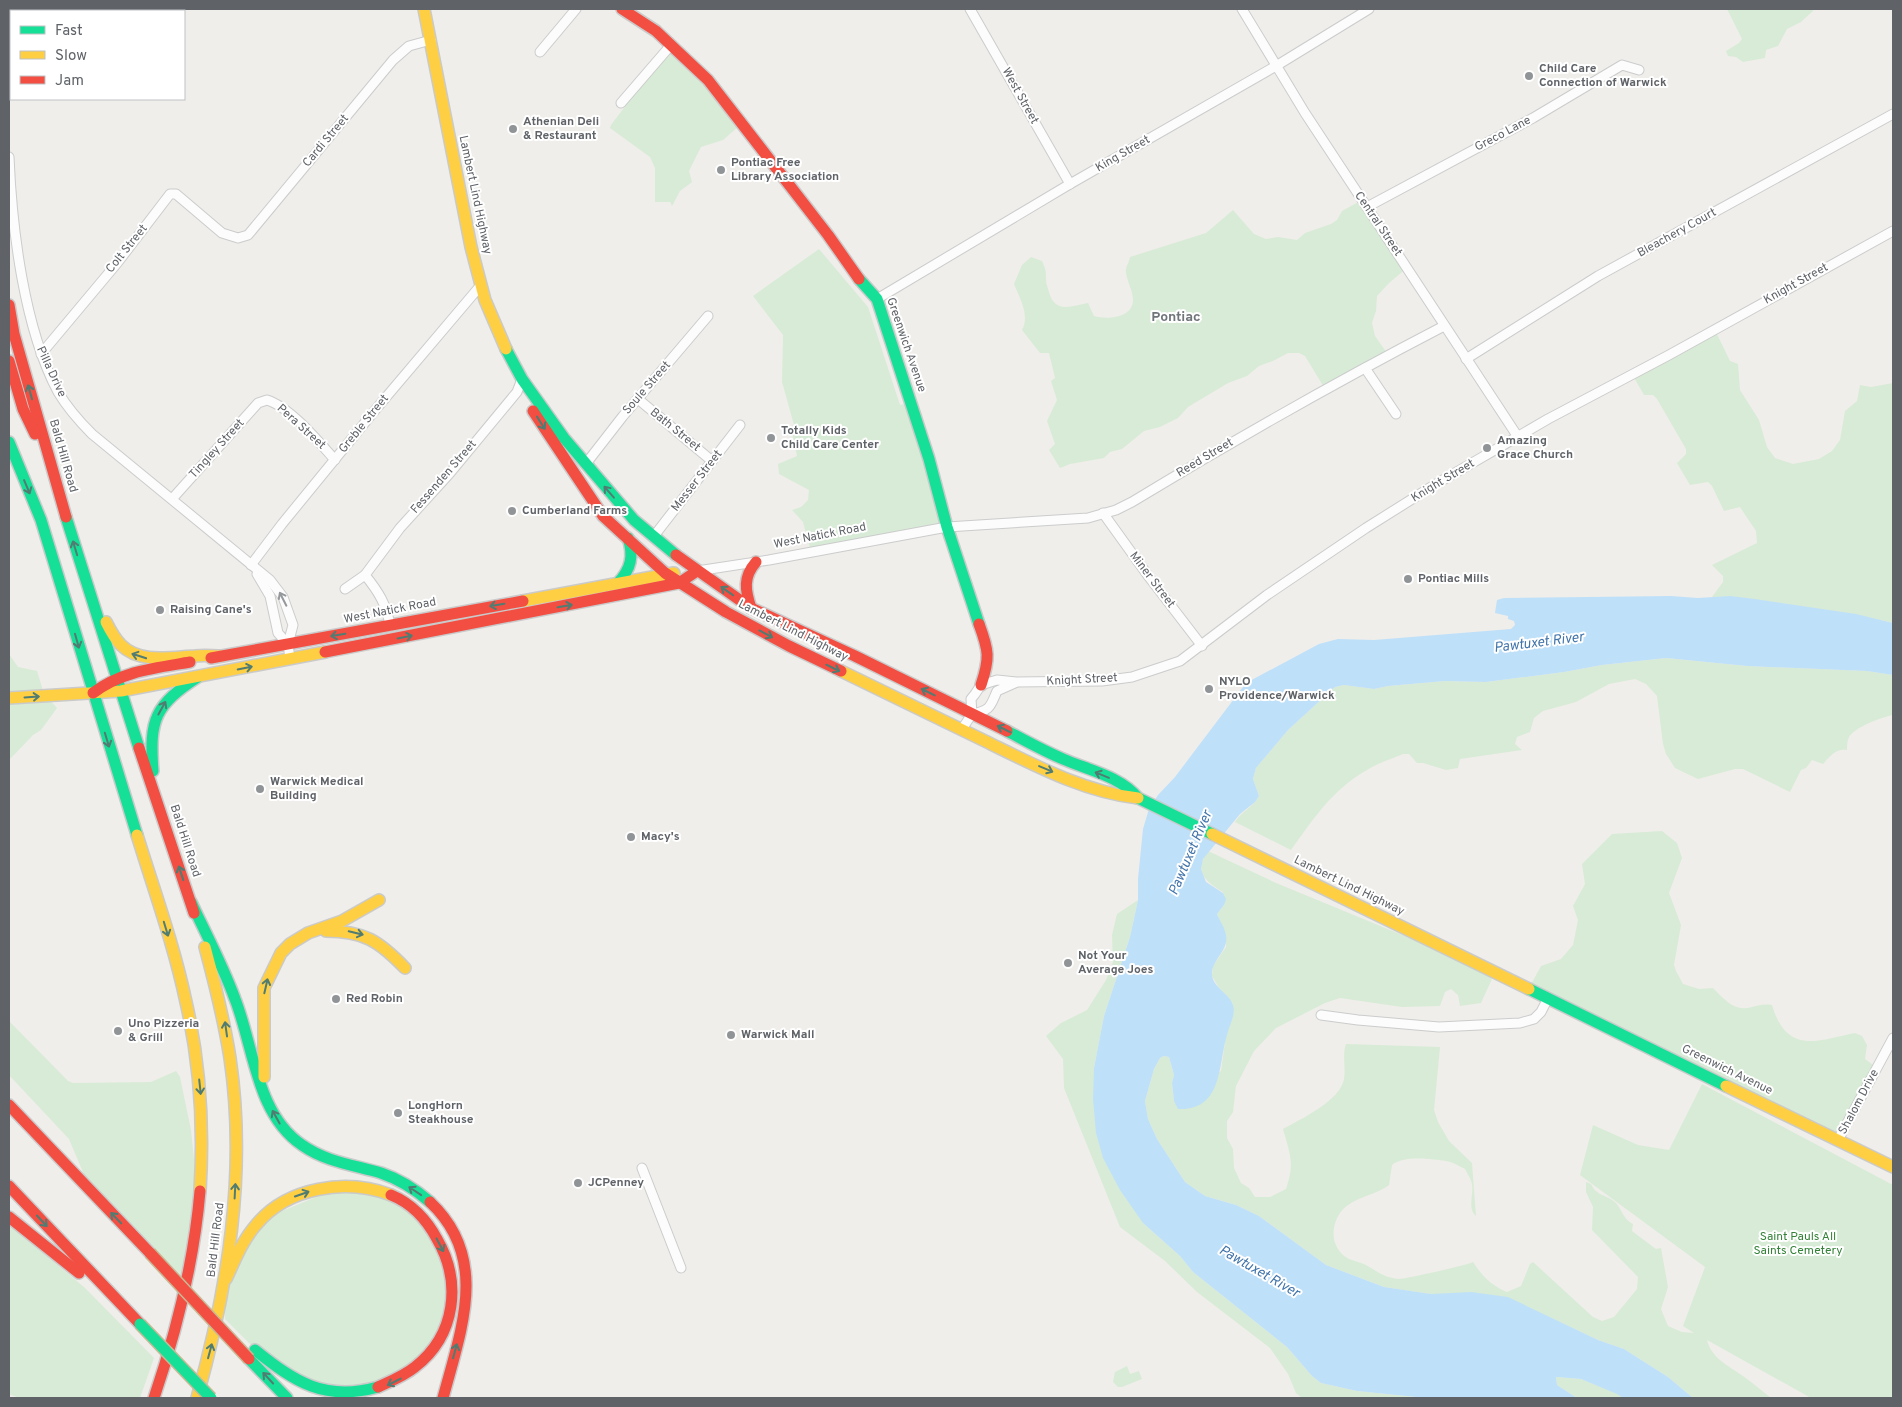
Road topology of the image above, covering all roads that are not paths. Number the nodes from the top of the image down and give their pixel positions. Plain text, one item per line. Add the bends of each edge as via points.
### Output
1 (424, 9) edge
2 (576, 9) edge
3 (622, 9) edge
4 (970, 9) edge
5 (1242, 9) edge
6 (1369, 9) edge
7 (431, 40) junction
8 (671, 45) junction
9 (540, 52) dead end
10 (1276, 66) junction
11 (1639, 70) dead end
12 (621, 103) dead end
13 (1893, 114) edge
14 (9, 157) edge
15 (1070, 184) junction
16 (1367, 207) junction
17 (1893, 231) edge
18 (222, 234) joint
19 (481, 285) junction
20 (877, 299) junction
21 (9, 305) edge
22 (708, 316) dead end
23 (1444, 326) junction
24 (41, 354) junction
25 (1466, 359) junction
26 (9, 361) edge
27 (1365, 368) junction
28 (522, 379) junction
29 (638, 399) junction
30 (263, 401) joint
31 (1396, 414) dead end
32 (740, 425) dead end
33 (1518, 437) junction
34 (9, 442) edge
35 (335, 460) junction
36 (588, 461) dead end
37 (712, 461) junction
38 (54, 477) junction
39 (172, 499) junction
40 (1103, 513) junction
41 (947, 527) junction
42 (654, 536) junction
43 (628, 538) junction
44 (756, 562) junction
45 (251, 565) junction
46 (81, 566) junction
47 (697, 570) junction
48 (666, 573) junction
49 (365, 575) junction
50 (618, 582) junction
51 (679, 582) junction
52 (346, 589) dead end
53 (751, 608) junction
54 (390, 626) junction
55 (288, 644) junction
56 (1202, 646) junction
57 (222, 656) junction
58 (290, 659) junction
59 (198, 677) junction
60 (116, 678) junction
61 (1016, 682) junction
62 (981, 686) junction
63 (121, 691) junction
64 (92, 693) junction
65 (9, 698) edge
66 (972, 714) junction
67 (962, 729) junction
68 (154, 790) junction
69 (1138, 798) junction
70 (379, 900) dead end
71 (191, 902) junction
72 (308, 933) junction
73 (405, 968) dead end
74 (1548, 998) junction
75 (1321, 1015) dead end
76 (1893, 1038) edge
77 (265, 1092) junction
78 (9, 1105) edge
79 (1838, 1140) junction
80 (1893, 1167) edge
81 (642, 1168) dead end
82 (9, 1186) edge
83 (9, 1217) edge
84 (681, 1268) dead end
85 (226, 1279) junction
86 (129, 1312) junction
87 (252, 1355) junction
88 (154, 1398) edge
89 (197, 1398) edge
90 (211, 1398) edge
91 (287, 1398) edge
92 (443, 1398) edge

1 - 7 main road, Lambert Lind Highway
2 - 9 street
3 - 8 main road, Greenwich Avenue
4 - 15 street, West Street
5 - 10 street, Central Street
6 - 10 street, King Street
7 - 18 street, Cardi Street via 409,46 393,60 252,233 238,238
7 - 19 main road, Lambert Lind Highway
8 - 12 street
8 - 20 main road, Greenwich Avenue via 708,80
10 - 15 street, King Street
10 - 16 street, Central Street
11 - 16 street, Greco Lane via 1622,65 1526,122
13 - 25 street, Bleachery Court via 1598,276
14 - 24 street, Pilla Drive via 20,261
15 - 20 street, King Street
16 - 23 street, Central Street
17 - 33 street, Knight Street
18 - 24 street, Colt Street via 176,194 170,194
19 - 28 main road, Lambert Lind Highway via 504,344
19 - 35 street, Greble Street
20 - 41 main road, Greenwich Avenue via 930,459
38 -> 21 main road, Bald Hill Road via 14,334
22 - 29 street, Soule Street
23 - 25 street, Central Street
23 - 27 street, Reed Street
24 - 39 street, Pilla Drive via 59,394 74,415 92,434
25 - 33 street, Central Street
26 - 38 main road via 23,409
27 - 31 street
27 - 40 street, Reed Street via 1132,502
42 -> 28 main road, Lambert Lind Highway via 634,520 585,464
28 -> 43 main road, Lambert Lind Highway via 531,407 553,443 603,516
28 - 49 street, Fessenden Street via 517,392 400,528
29 - 36 street, Soule Street
29 - 37 street, Bath Street
30 - 35 street, Pera Street via 280,407 315,437
30 - 39 street, Tingley Street
32 - 37 street, Messer Street
33 - 56 street, Knight Street via 1366,528 1267,595
34 -> 64 main road, Bald Hill Road via 41,518
35 - 45 street, Greble Street
37 - 42 street, Messer Street
46 -> 38 main road, Bald Hill Road
39 - 45 street, Pilla Drive
40 - 41 street, Reed Street via 1088,518
40 - 56 street, Miner Street
41 - 44 street, West Natick Road
41 - 62 main road, Greenwich Avenue via 987,646 988,664
42 - 47 main road, Lambert Lind Highway
43 - 48 main road, Lambert Lind Highway
43 - 50 main road via 631,560 627,574
44 - 47 street, West Natick Road
44 - 53 main road via 748,570 746,580
45 - 55 street, Pilla Drive via 270,596 278,633
55 -> 45 street, Pilla Drive via 293,625 283,597 270,580
57 -> 46 main road via 155,659 127,651 113,637
46 - 60 main road, Bald Hill Road
47 - 48 main road, West Natick Road
47 - 51 main road, West Natick Road
53 -> 47 main road, Lambert Lind Highway
48 - 50 main road, West Natick Road
48 - 51 main road, Lambert Lind Highway
49 - 52 street, Fessenden Street
49 - 54 street via 385,604
50 -> 54 main road, West Natick Road
58 -> 51 main road, West Natick Road
51 -> 67 main road, Lambert Lind Highway via 782,642
66 -> 53 main road, Lambert Lind Highway
54 -> 55 main road, West Natick Road
55 - 57 main road, West Natick Road
55 - 58 street, Pilla Drive
56 - 61 street, Knight Street via 1180,662 1132,677 1093,682
57 - 60 main road, West Natick Road
59 -> 58 main road, West Natick Road
59 - 63 main road, West Natick Road
68 -> 59 main road via 152,757 160,709 176,692
60 - 63 main road, Bald Hill Road
60 - 64 main road, West Natick Road
61 - 62 street, Knight Street via 997,680
61 - 66 street via 997,691 985,711
62 - 66 street via 971,699
63 - 64 main road, West Natick Road
63 - 68 main road, Bald Hill Road
65 -> 64 main road, West Natick Road
64 -> 88 main road, Bald Hill Road via 180,976 200,1085 202,1178 194,1250 183,1308
66 - 67 street
69 -> 66 main road, Lambert Lind Highway via 1130,788
67 -> 69 main road, Lambert Lind Highway via 1050,771 1118,796
71 -> 68 main road, Bald Hill Road
69 - 74 main road, Lambert Lind Highway
70 - 72 main road via 342,921
71 - 77 main road via 236,999
85 -> 71 main road, Bald Hill Road via 237,1160 232,1076 214,973
72 -> 73 main road via 344,930 369,936
77 -> 72 main road via 264,988 281,953
74 - 75 street via 1534,1019 1520,1022 1439,1026
74 - 79 main road, Greenwich Avenue
76 - 79 street, Shalom Drive
92 -> 77 main road via 466,1310 466,1268 456,1236 438,1210 409,1186 388,1176 321,1157 299,1144 281,1125
87 -> 78 main road, bridge via 188,1285 150,1253
79 - 80 main road, Greenwich Avenue
81 - 84 street
82 -> 86 main road
83 - 86 main road
85 -> 87 main road via 248,1234 272,1210 296,1196 323,1188 362,1188 401,1200 419,1214 434,1233 450,1270 452,1307 437,1343 413,1371 380,1389 344,1394 325,1391 307,1386
89 -> 85 main road, Bald Hill Road
86 - 90 main road, bridge
91 -> 87 main road

